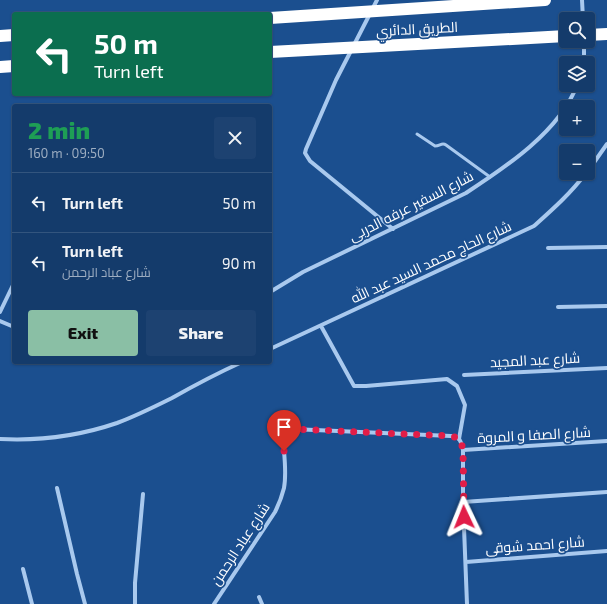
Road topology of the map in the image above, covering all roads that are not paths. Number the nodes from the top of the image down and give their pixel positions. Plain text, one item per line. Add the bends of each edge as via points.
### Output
1 (377, 0) edge
2 (545, 0) edge
3 (582, 0) edge
4 (583, 12) edge
5 (272, 18) edge
6 (607, 34) edge
7 (595, 35) edge
8 (0, 36) edge
9 (12, 36) edge
10 (559, 36) edge
11 (272, 52) edge
12 (12, 66) edge
13 (0, 67) edge
14 (574, 92) edge
15 (417, 134) dead end
16 (607, 144) edge
17 (595, 161) edge
18 (490, 177) junction
19 (581, 180) edge
20 (393, 229) junction
21 (607, 247) edge
22 (548, 248) dead end
23 (12, 287) edge
24 (272, 291) edge
25 (607, 306) edge
26 (558, 307) dead end
27 (0, 312) edge
28 (0, 321) edge
29 (12, 326) edge
30 (321, 326) junction
31 (272, 348) edge
32 (238, 364) edge
33 (607, 368) edge
34 (464, 375) dead end
35 (0, 439) edge
36 (460, 439) junction
37 (607, 442) edge
38 (463, 450) junction
39 (56, 488) dead end
40 (607, 492) edge
41 (143, 494) dead end
42 (463, 502) junction
43 (607, 551) edge
44 (466, 562) junction
45 (23, 569) dead end
46 (259, 597) dead end
47 (32, 604) edge
48 (85, 604) edge
49 (134, 604) edge
50 (214, 604) edge
51 (262, 604) edge
52 (467, 604) edge

1 - 20 street via 336,80 305,153 310,161
2 - 5 highway, الطريق الدائري, bridge
3 - 4 street
6 - 7 highway
8 - 9 highway
10 - 11 highway, الطريق الدائري, bridge
12 - 13 highway
14 - 18 street, شارع السفير عرفه الدربى via 567,106 542,135 526,151
15 - 18 lane via 435,146 446,145
16 - 17 street, شارع الحاج محمد السيد عبد الله
18 - 20 street, شارع السفير عرفه الدربى via 466,193
19 - 30 street, شارع الحاج محمد السيد عبد الله via 534,226
20 - 24 street, شارع السفير عرفه الدربى via 303,272
21 - 22 street
23 - 27 street
25 - 26 street
28 - 29 street
30 - 31 street, شارع الحاج محمد السيد عبد الله
30 - 36 street via 354,386 447,379 457,386 465,404
32 - 35 street via 117,423 60,437
33 - 34 street, شارع عبد المجيد
36 - 38 street
36 - 50 street, شارع عباد الرحمن via 451,436 287,430 283,439 284,488 275,512
37 - 38 street, شارع الصفا و المروة
38 - 42 street
39 - 48 street
40 - 42 street
41 - 49 street
42 - 44 street
43 - 44 street, شارع احمد شوقى
44 - 52 street
45 - 47 street
46 - 51 street

